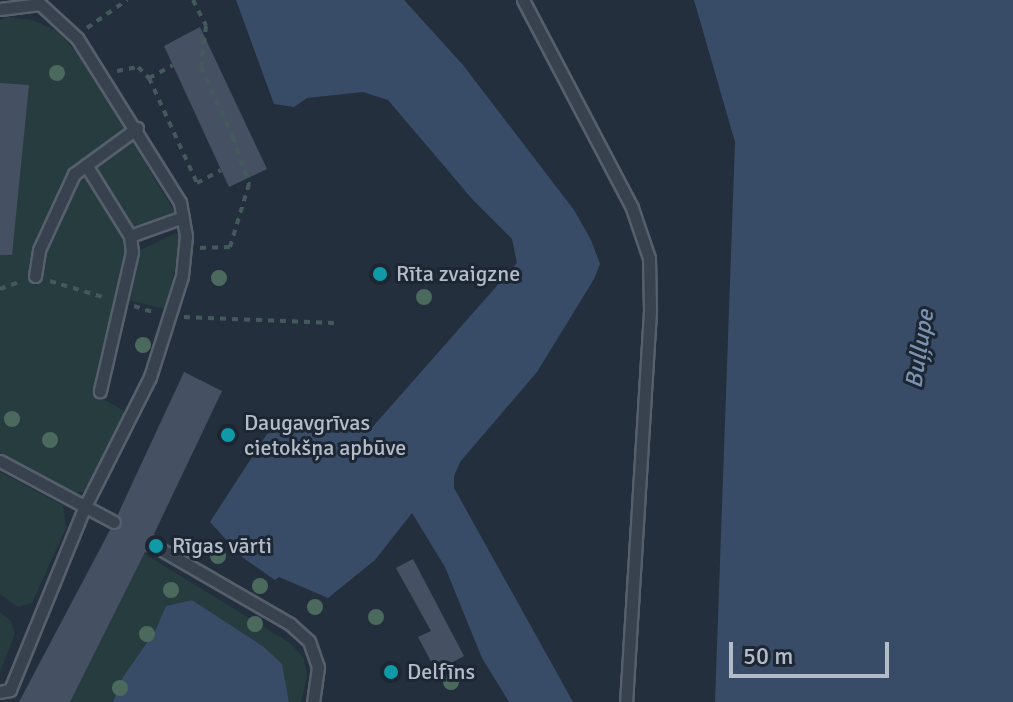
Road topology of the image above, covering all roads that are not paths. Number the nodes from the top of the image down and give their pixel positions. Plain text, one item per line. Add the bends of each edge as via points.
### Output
1 (523, 0) edge
2 (0, 9) edge
3 (137, 128) junction
4 (86, 165) junction
5 (183, 217) junction
6 (130, 236) junction
7 (35, 276) dead end
8 (100, 391) dead end
9 (0, 461) edge
10 (85, 506) junction
11 (114, 522) dead end
12 (155, 546) dead end
13 (0, 692) edge
14 (313, 702) edge
15 (626, 702) edge

1 - 15 lane via 632,208 649,258
2 - 3 lane via 40,4 77,38
3 - 4 lane
3 - 5 lane via 180,202
4 - 6 lane
4 - 7 lane via 74,174 39,250
5 - 6 lane
5 - 10 lane via 182,276 150,377
6 - 8 lane via 132,252
9 - 10 lane
10 - 11 lane
10 - 13 lane via 10,690
12 - 14 lane via 290,624 309,641 318,667

